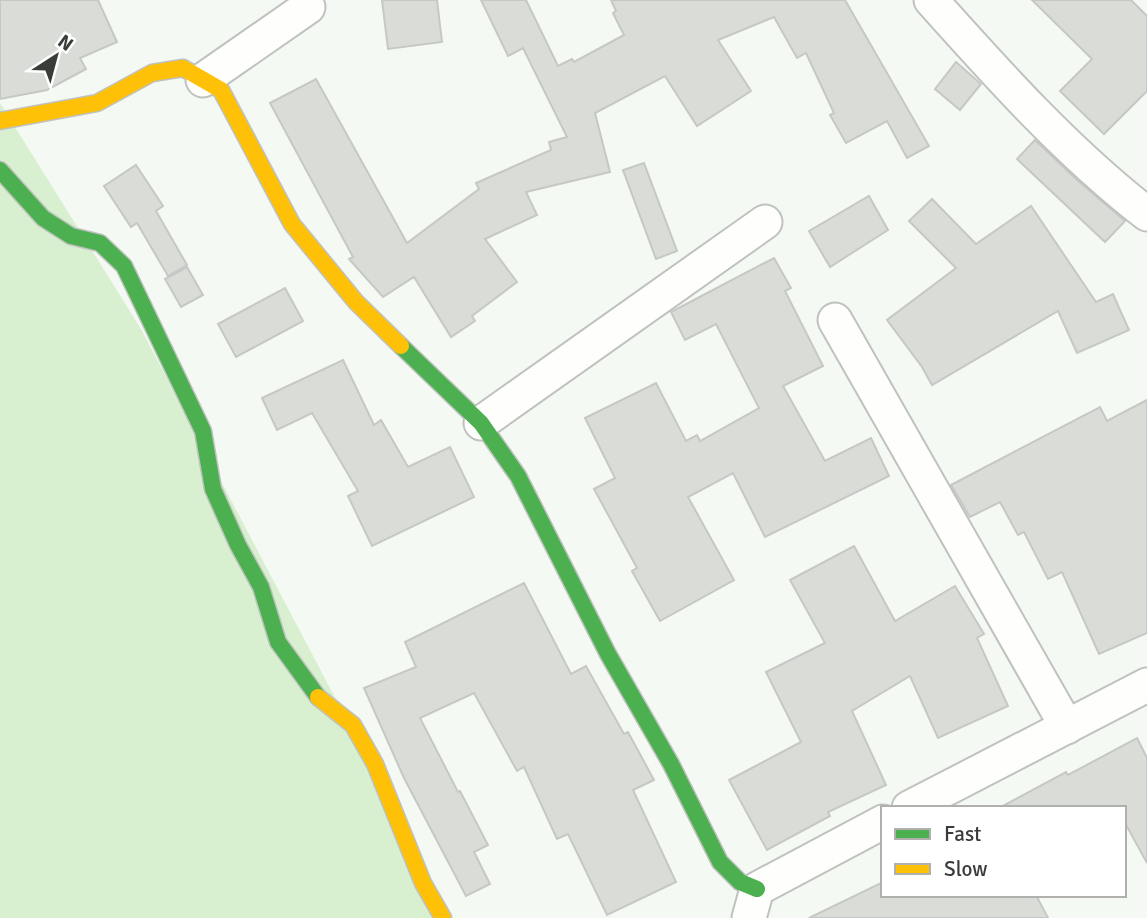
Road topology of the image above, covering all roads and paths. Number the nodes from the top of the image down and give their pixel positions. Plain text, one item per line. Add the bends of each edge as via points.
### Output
1 (931, 0) edge
2 (308, 7) dead end
3 (203, 80) junction
4 (0, 121) edge
5 (0, 170) edge
6 (1147, 214) edge
7 (765, 222) dead end
8 (835, 320) dead end
9 (481, 423) junction
10 (1147, 685) edge
11 (1068, 727) junction
12 (913, 806) edge
13 (881, 823) edge
14 (753, 904) edge
15 (443, 918) edge

1 - 6 street via 1001,79 1118,192
2 - 3 street
3 - 4 street via 183,68 152,74 97,103
3 - 9 street via 221,90 292,223 324,265
5 - 15 street via 43,218 71,236 100,243 124,266 203,431 213,489 261,587 278,642 316,696 353,726 375,764 423,883
7 - 9 street
8 - 11 street
9 - 14 street via 518,476 720,862
10 - 11 street
11 - 12 street
13 - 14 street

